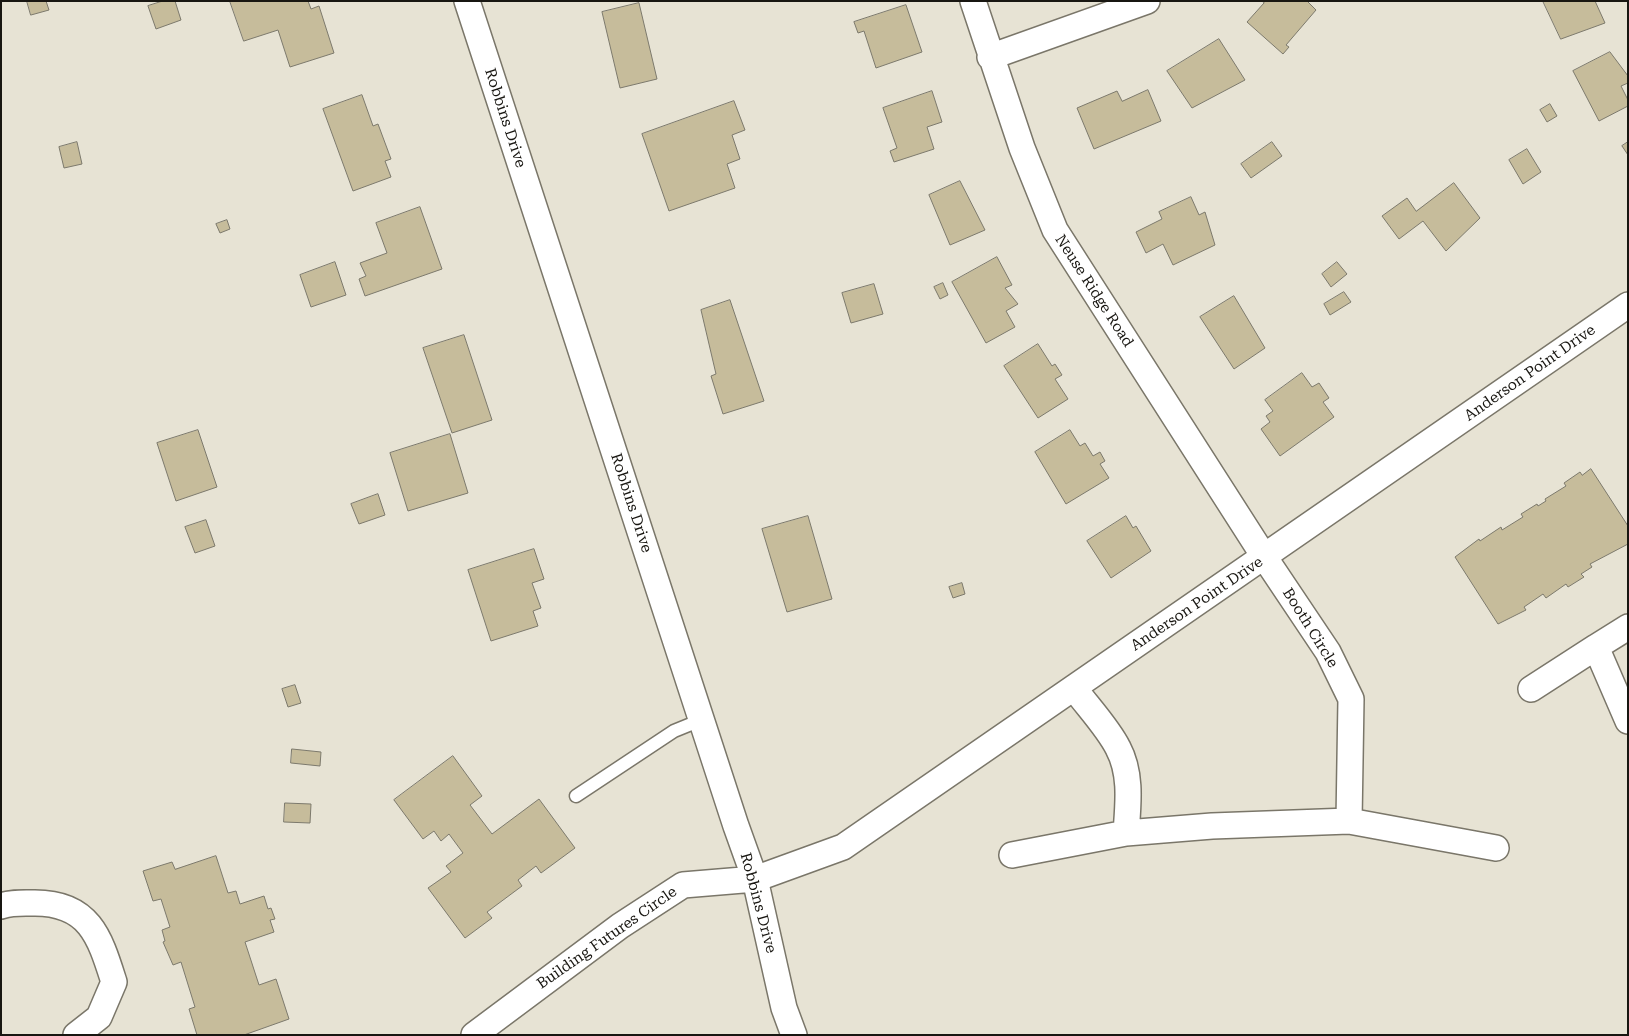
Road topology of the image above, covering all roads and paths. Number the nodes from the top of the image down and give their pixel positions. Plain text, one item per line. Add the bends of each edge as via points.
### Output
1 (467, 1) edge
2 (973, 1) edge
3 (1148, 1) edge
4 (990, 57) junction
5 (1628, 305) edge
6 (1265, 558) junction
7 (1628, 628) edge
8 (1596, 648) junction
9 (1074, 688) junction
10 (1531, 689) dead end
11 (701, 720) junction
12 (1628, 721) edge
13 (576, 796) dead end
14 (1349, 821) junction
15 (1126, 833) junction
16 (1496, 848) dead end
17 (1012, 855) dead end
18 (755, 879) junction
19 (1, 906) edge
20 (784, 1008) junction
21 (76, 1035) edge
22 (474, 1035) edge
23 (774, 1035) edge
24 (794, 1035) edge

1 - 11 street, Robbins Drive
2 - 4 street, Neuse Ridge Road
3 - 4 street
4 - 6 street, Neuse Ridge Road via 1055,230
5 - 6 street, Anderson Point Drive
6 - 9 street, Anderson Point Drive
6 - 14 street, Booth Circle via 1328,652 1351,700
7 - 8 street
8 - 10 street
8 - 12 street
9 - 15 street via 1118,748 1129,796
9 - 18 street, Anderson Point Drive via 844,847
11 - 13 lane via 674,731
11 - 18 street, Robbins Drive
14 - 15 street
14 - 16 street
15 - 17 street
18 - 20 street, Robbins Drive
18 - 22 street, Building Futures Circle via 683,886 620,926
19 - 21 street via 49,903 82,914 102,944 114,982 99,1017
20 - 23 street
20 - 24 street, Robbins Drive

